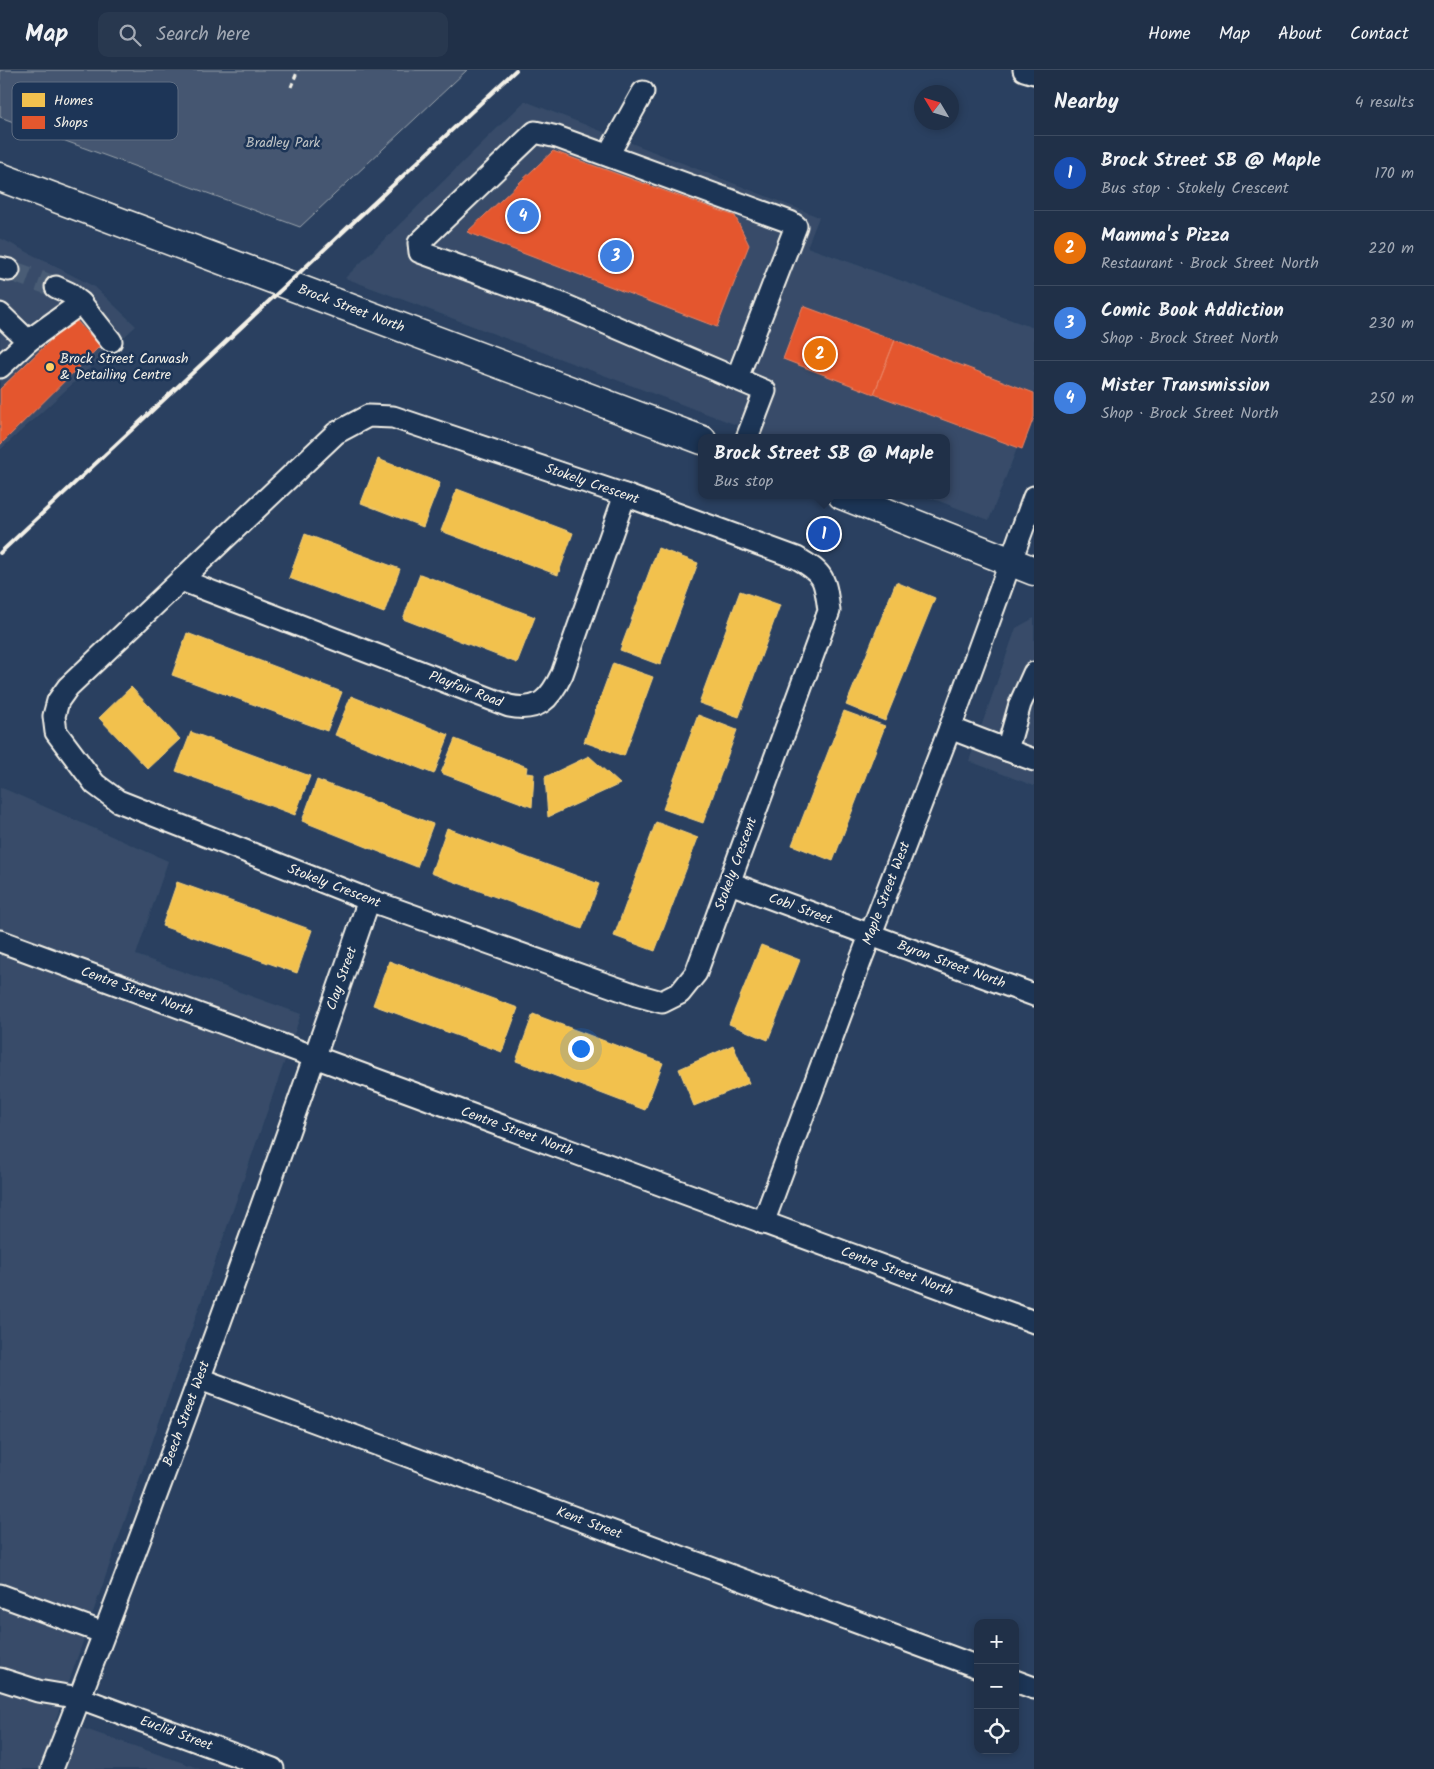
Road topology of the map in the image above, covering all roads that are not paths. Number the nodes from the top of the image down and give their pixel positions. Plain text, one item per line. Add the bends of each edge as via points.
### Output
1 (1024, 70) edge
2 (1034, 73) edge
3 (643, 92) dead end
4 (608, 155) junction
5 (0, 177) edge
6 (56, 287) tunnel mouth
7 (81, 303) junction
8 (0, 314) edge
9 (28, 341) junction
10 (111, 341) dead end
11 (3, 359) edge
12 (737, 378) junction
13 (748, 434) edge
14 (698, 439) edge
15 (625, 495) junction
16 (1034, 497) edge
17 (852, 499) edge
18 (1022, 566) edge
19 (181, 580) junction
20 (1034, 673) edge
21 (950, 728) junction
22 (1007, 750) junction
23 (1034, 760) edge
24 (730, 883) junction
25 (369, 900) junction
26 (870, 935) junction
27 (0, 941) edge
28 (1034, 995) edge
29 (315, 1058) junction
30 (763, 1223) junction
31 (1034, 1322) edge
32 (200, 1379) junction
33 (0, 1595) edge
34 (104, 1633) junction
35 (974, 1666) edge
36 (0, 1679) edge
37 (1019, 1682) edge
38 (1034, 1688) edge
39 (80, 1698) junction
40 (52, 1769) edge
41 (273, 1769) edge

1 - 2 street
3 - 4 street
4 - 12 street via 796,226
4 - 12 street via 535,132 419,243 420,252 557,302
5 - 14 main road, Brock Street North
6 - 7 street
7 - 9 street
7 - 10 street
8 - 9 street
9 - 11 street
12 - 13 street via 765,390
15 - 19 street, Stokely Crescent via 393,417 368,416 336,432
15 - 19 street, Playfair Road via 562,674 544,701 524,709
15 - 24 street, Stokely Crescent via 796,558 815,569 826,585 829,611
16 - 18 street, Maple Street West
17 - 18 main road
18 - 21 street, Maple Street West
19 - 25 street, Stokely Crescent via 68,687 58,701 54,716 56,732 95,784 118,801
20 - 22 street via 1020,704
21 - 22 street
21 - 26 street, Maple Street West
22 - 23 street
24 - 25 street, Stokely Crescent via 696,973 680,993 662,1002
24 - 26 street, Cobl Street
25 - 29 street, Clay Street
26 - 28 street, Byron Street North
26 - 30 street, Maple Street West
27 - 29 street, Centre Street North
29 - 30 street, Centre Street North
29 - 32 street, Beech Street West
30 - 31 street, Centre Street North
32 - 34 street, Beech Street West
32 - 35 street, Kent Street
33 - 34 street
34 - 39 street, Beech Street West
36 - 39 street, Euclid Street via 38,1691
37 - 38 street
39 - 40 street, Beech Street West
39 - 41 street, Euclid Street

